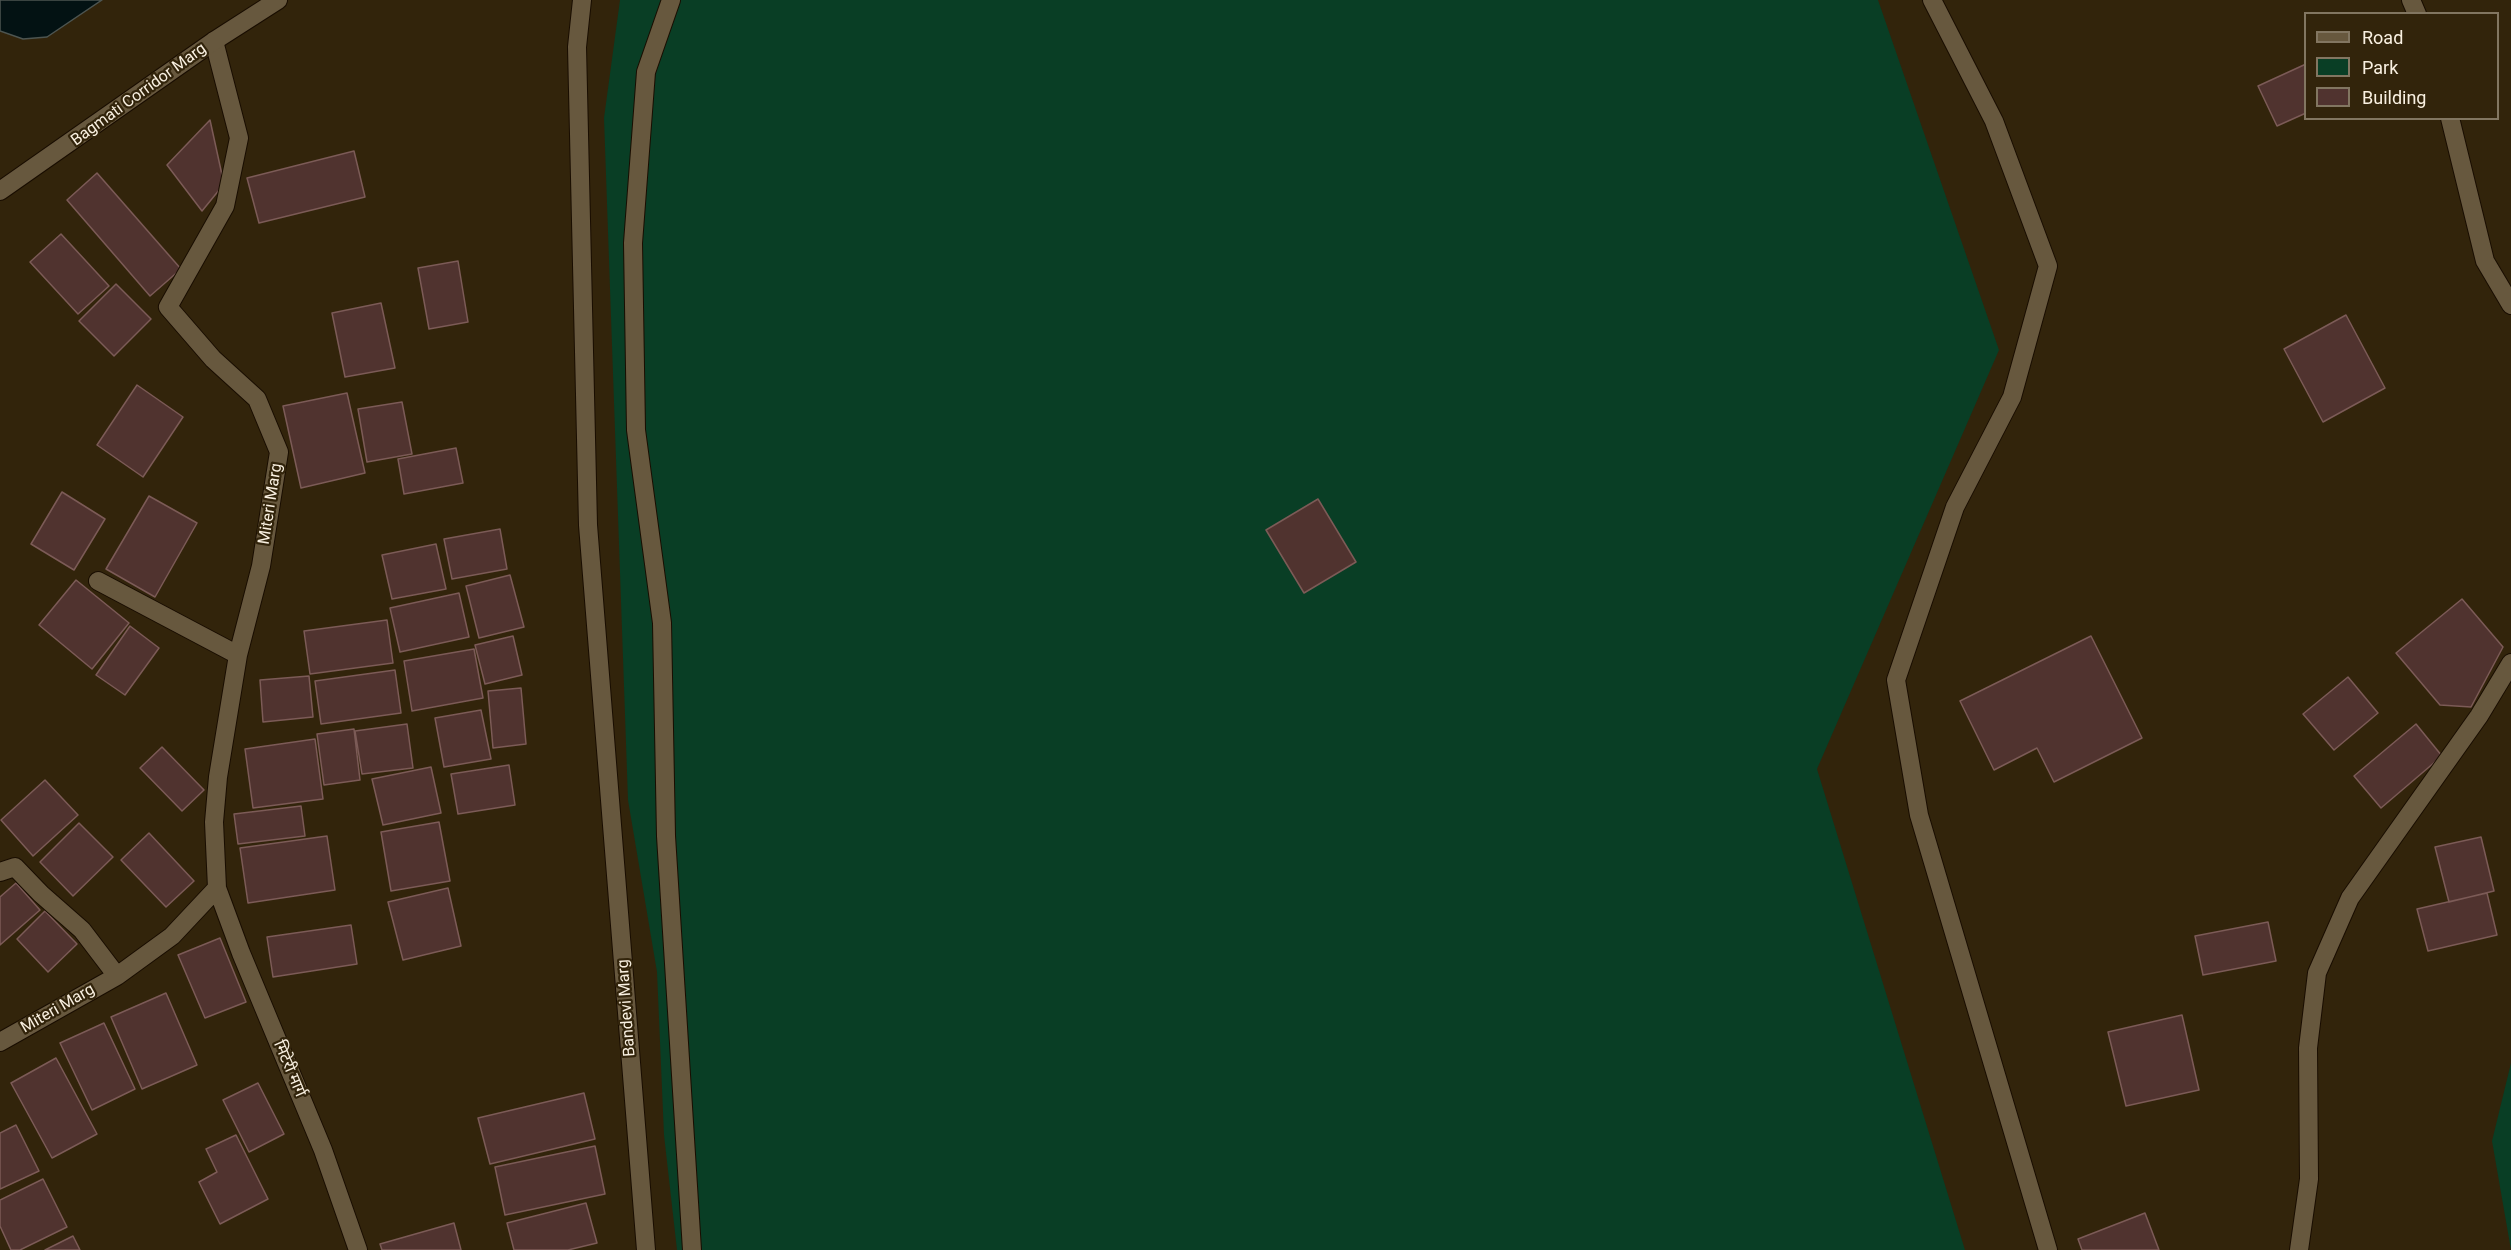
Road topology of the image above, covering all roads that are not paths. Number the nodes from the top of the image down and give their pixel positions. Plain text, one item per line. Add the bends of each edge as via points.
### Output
1 (278, 0) edge
2 (582, 0) edge
3 (671, 0) edge
4 (1932, 0) edge
5 (214, 41) junction
6 (2450, 120) edge
7 (0, 191) edge
8 (2511, 305) edge
9 (98, 581) dead end
10 (238, 654) junction
11 (2511, 663) edge
12 (0, 872) edge
13 (217, 888) junction
14 (117, 976) junction
15 (0, 1042) edge
16 (358, 1250) edge
17 (645, 1250) edge
18 (692, 1250) edge
19 (2048, 1250) edge
20 (2299, 1250) edge

1 - 5 street, Bagmati Corridor Marg
2 - 17 street, Bandevi Marg via 577,47 588,525
3 - 18 street via 646,72 633,243 635,394 636,429 662,623 666,836
4 - 19 street via 1994,121 2048,266 2012,397 1955,507 1896,680 1919,815
5 - 7 street, Bagmati Corridor Marg
5 - 10 street, Miteri Marg via 239,138 225,206 168,307 213,359 257,399 279,452 261,566
6 - 8 street via 2485,261
9 - 10 street
10 - 13 street, Miteri Marg via 218,777 214,822
11 - 20 street via 2479,716 2350,898 2318,973 2308,1048 2309,1179
12 - 14 street via 15,867 82,930
13 - 14 street, Miteri Marg via 172,936
13 - 16 street, मिटेरी मार्ग via 323,1150
14 - 15 street, Miteri Marg

